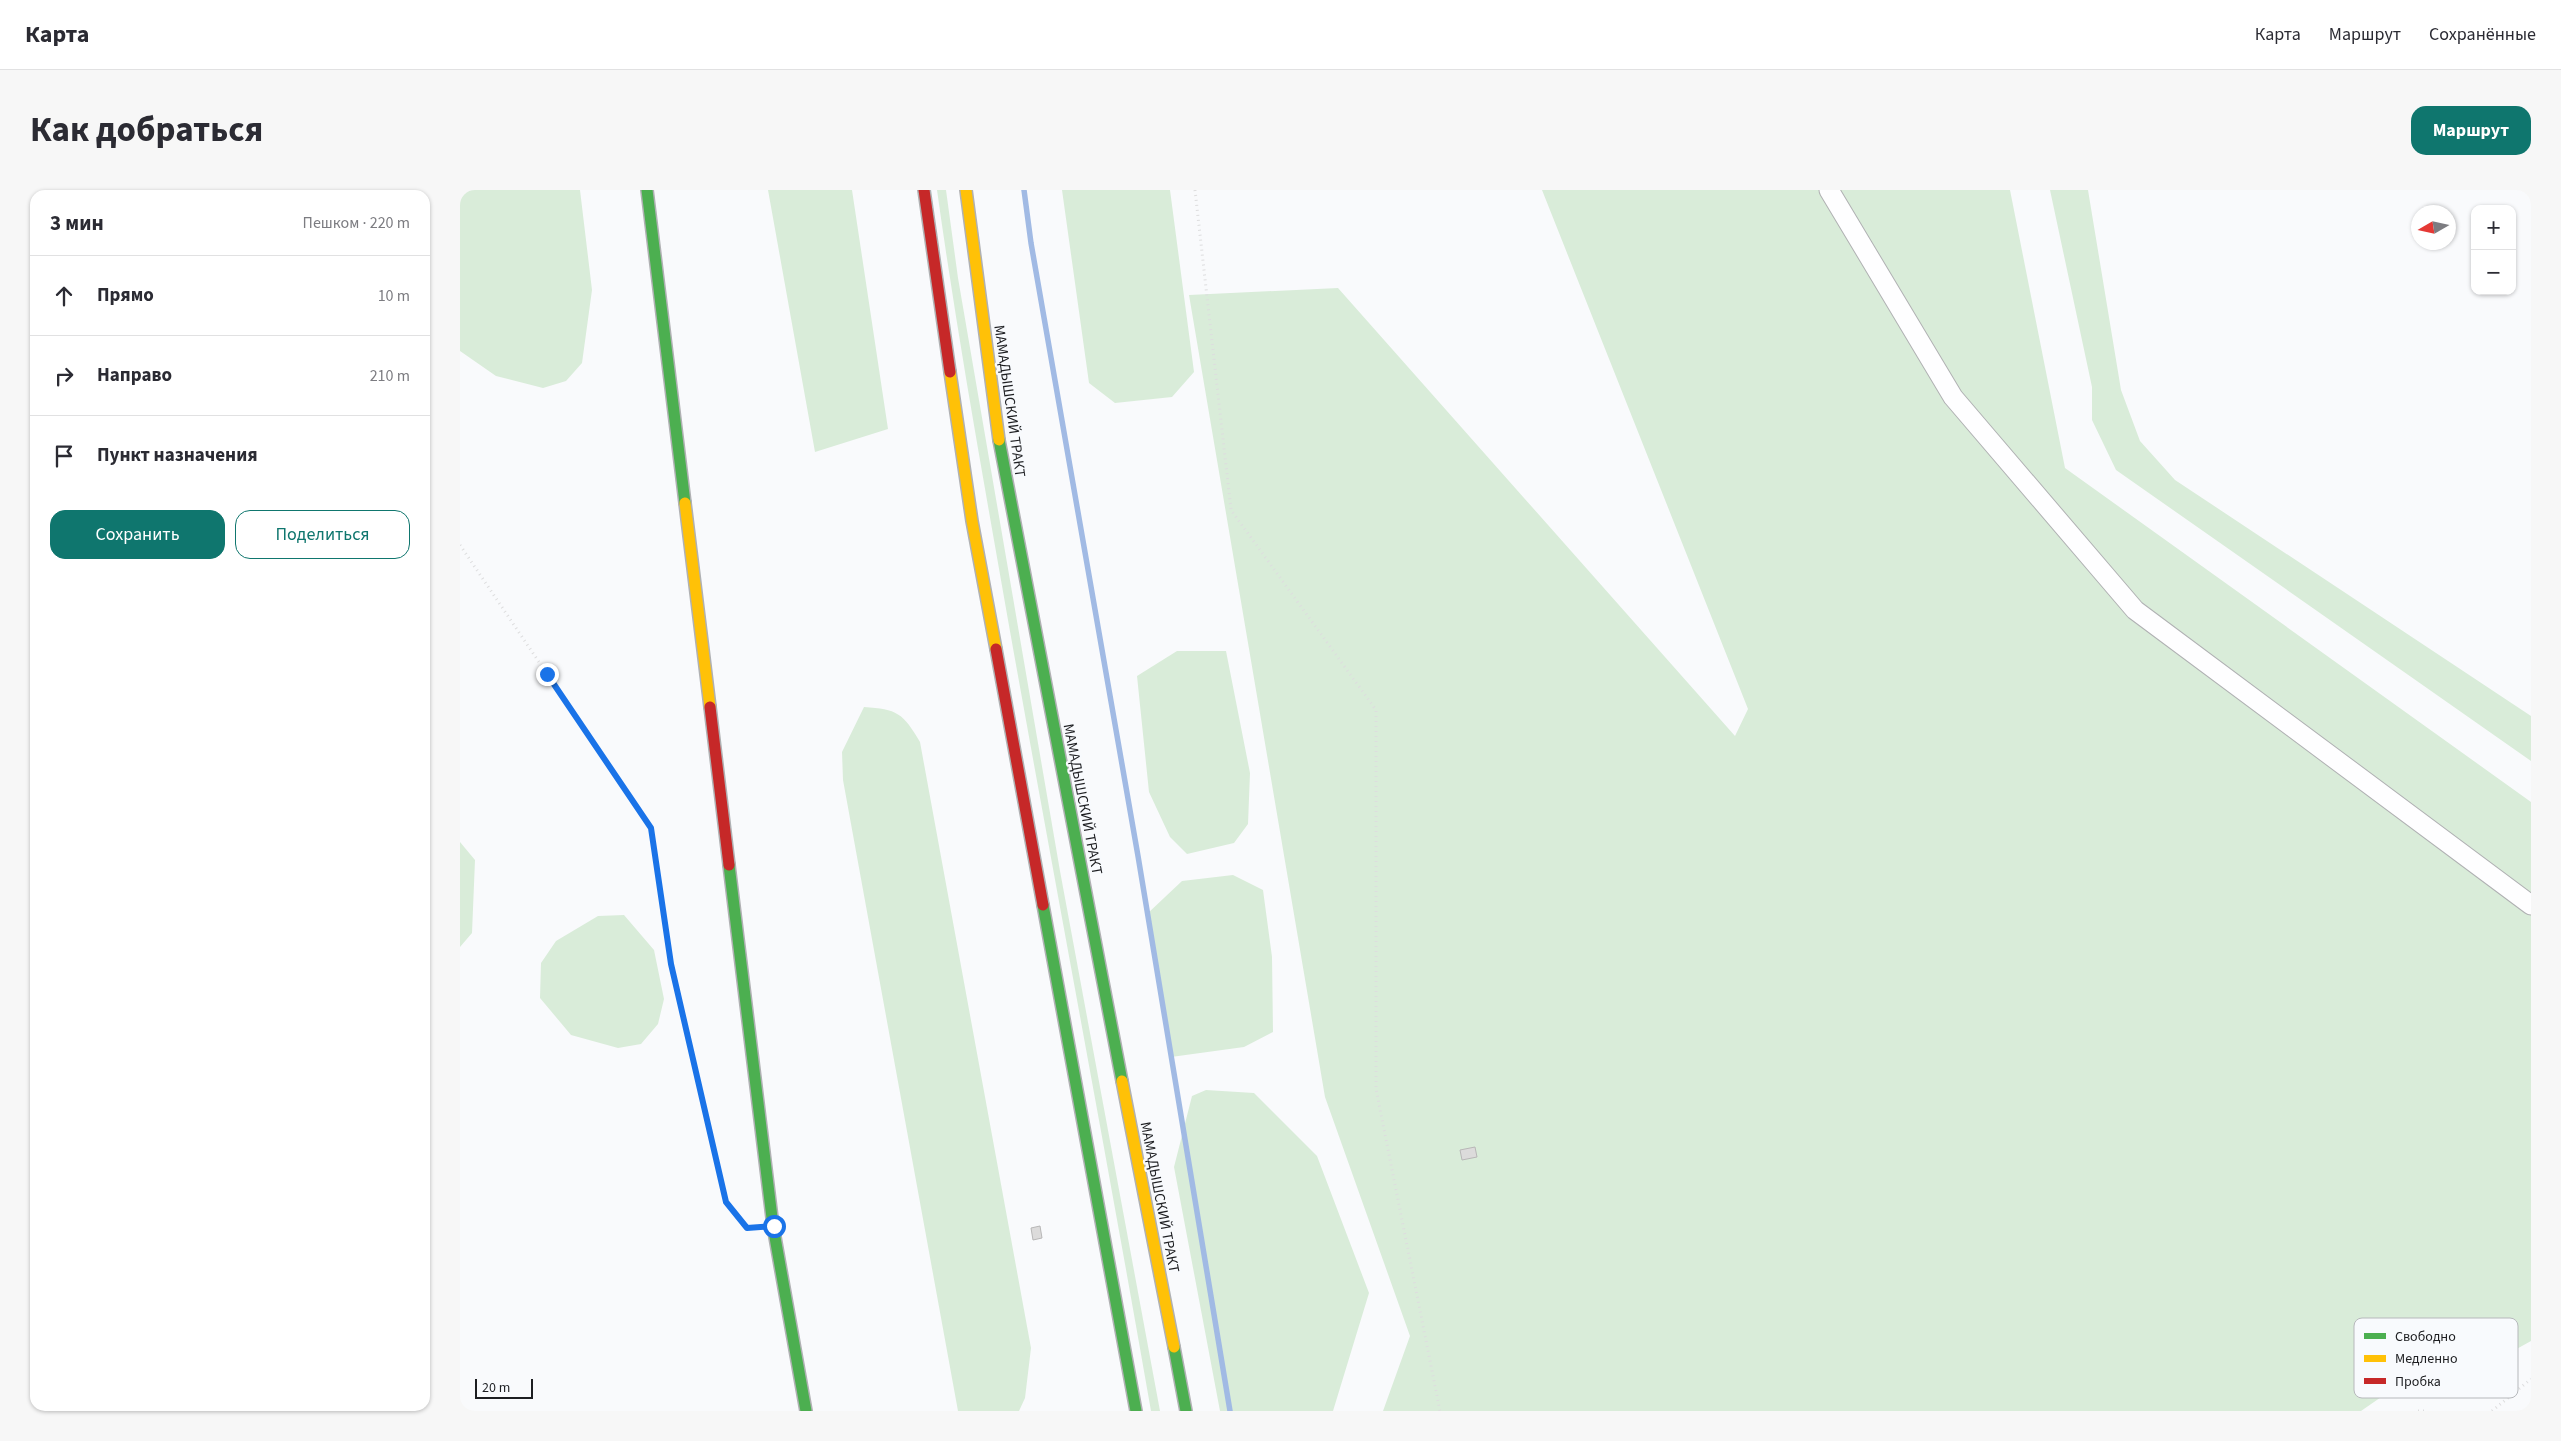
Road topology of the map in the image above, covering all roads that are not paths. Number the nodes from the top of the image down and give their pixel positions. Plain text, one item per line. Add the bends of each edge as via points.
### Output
1 (647, 190) edge
2 (924, 190) edge
3 (966, 190) edge
4 (1829, 190) edge
5 (2531, 905) edge
6 (1133, 1405) edge
7 (806, 1411) edge
8 (1186, 1411) edge

1 - 7 main road via 774,1226
2 - 6 main road via 972,521
3 - 8 main road, МАМАДЫШСКИЙ ТРАКТ via 999,441
4 - 5 street via 1952,397 2135,610

